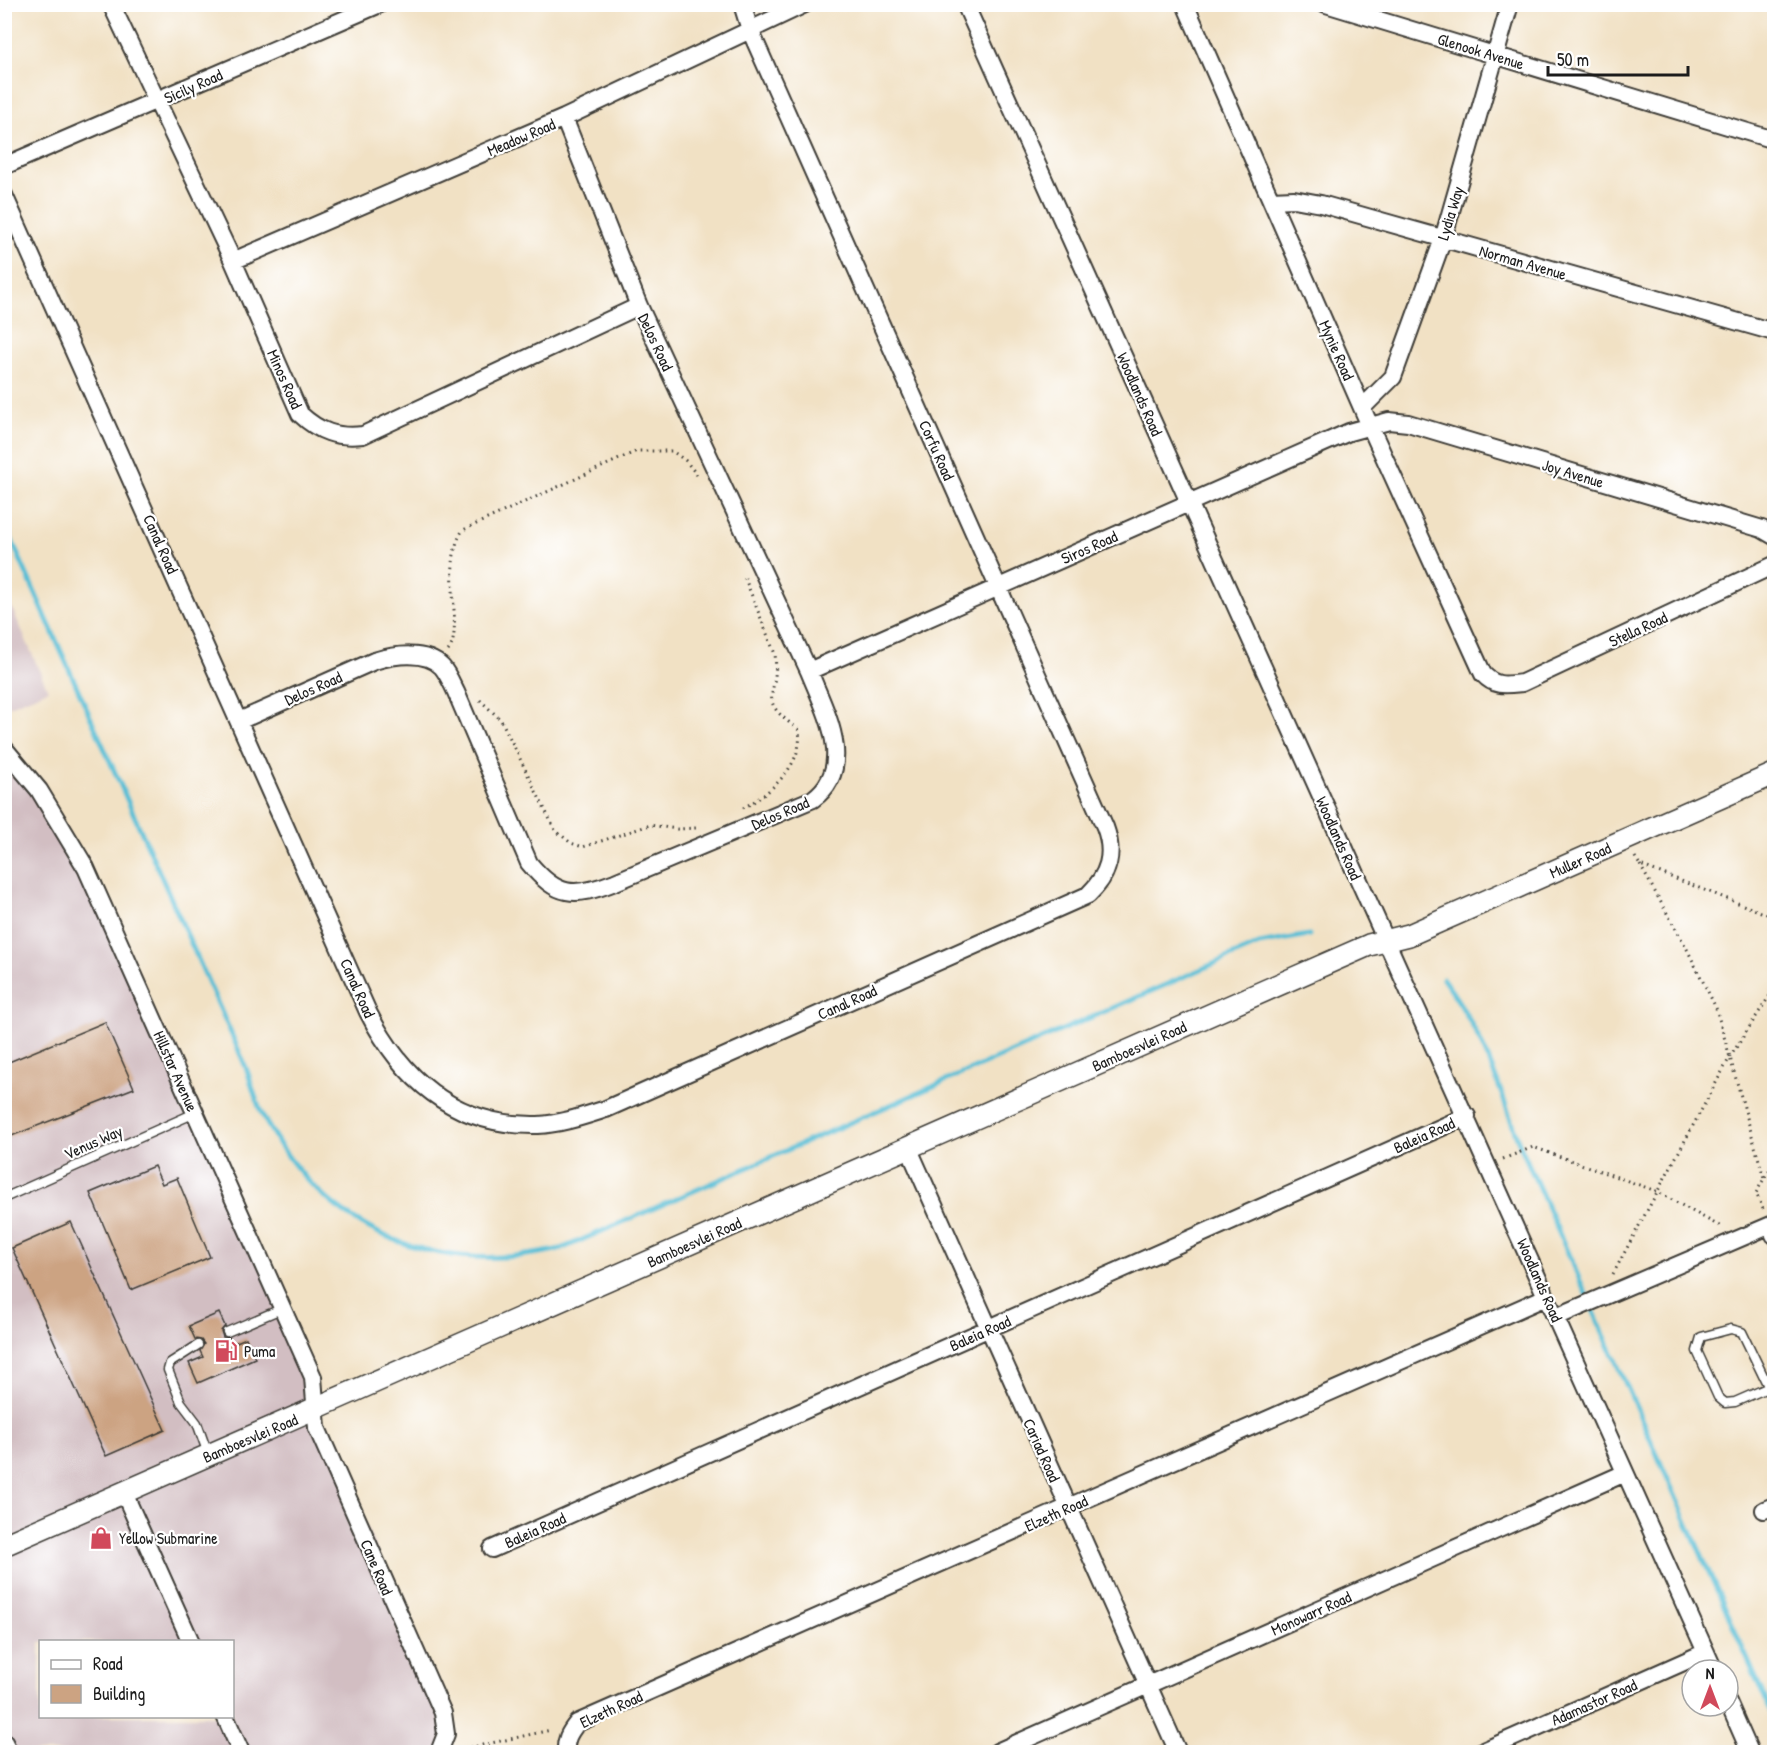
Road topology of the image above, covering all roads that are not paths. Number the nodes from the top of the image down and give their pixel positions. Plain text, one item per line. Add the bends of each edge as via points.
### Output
1 (111, 4) edge
2 (380, 4) edge
3 (742, 4) edge
4 (805, 4) edge
5 (965, 4) edge
6 (1185, 4) edge
7 (1326, 4) edge
8 (1510, 4) edge
9 (356, 9) edge
10 (750, 30) junction
11 (1497, 56) junction
12 (156, 103) junction
13 (564, 118) junction
14 (1774, 140) edge
15 (4, 166) edge
16 (4, 195) edge
17 (1271, 200) junction
18 (1443, 239) junction
19 (233, 261) junction
20 (639, 306) junction
21 (1774, 332) edge
22 (1362, 408) junction
23 (1370, 426) junction
24 (1188, 503) junction
25 (1774, 536) edge
26 (1774, 565) edge
27 (999, 588) junction
28 (809, 671) junction
29 (1500, 686) joint
30 (239, 721) junction
31 (4, 748) edge
32 (1774, 774) edge
33 (1106, 873) joint
34 (1385, 941) junction
35 (195, 1113) junction
36 (1467, 1116) junction
37 (908, 1147) junction
38 (4, 1198) edge
39 (1773, 1230) edge
40 (1546, 1297) junction
41 (280, 1309) junction
42 (1556, 1317) junction
43 (988, 1329) junction
44 (227, 1332) dead end
45 (198, 1345) dead end
46 (1772, 1387) edge
47 (317, 1409) junction
48 (209, 1456) junction
49 (1625, 1473) junction
50 (124, 1493) junction
51 (1068, 1508) junction
52 (4, 1545) edge
53 (492, 1549) dead end
54 (191, 1640) edge
55 (1706, 1652) junction
56 (1709, 1658) edge
57 (1148, 1686) junction
58 (226, 1718) edge
59 (1735, 1718) edge
60 (4, 1742) edge
61 (440, 1750) edge
62 (9, 1752) edge
63 (241, 1752) edge
64 (566, 1752) edge
65 (997, 1752) edge
66 (1178, 1752) edge
67 (1481, 1752) edge
68 (1750, 1752) edge

1 - 12 street, Minos Road
2 - 9 street, Sicily Road
3 - 10 street, Corfu Road
4 - 10 street, Meadow Road
5 - 24 street, Woodlands Road
6 - 17 street, Mynie Road
7 - 11 street, Glenook Avenue
8 - 11 street, Lydia Way
9 - 12 street, Sicily Road
10 - 13 street, Meadow Road
10 - 27 street, Corfu Road
11 - 14 street, Glenook Avenue
11 - 18 street, Lydia Way
12 - 15 street, Sicily Road
12 - 19 street, Minos Road
13 - 19 street, Meadow Road
13 - 20 street, Delos Road
16 - 30 street, Canal Road
17 - 18 street, Norman Avenue via 1321,204
17 - 22 street, Mynie Road
18 - 21 street, Norman Avenue
18 - 22 street, Lydia Way via 1393,377
19 - 20 street, Minos Road via 300,414 313,427 347,437 363,435
20 - 28 street, Delos Road
22 - 23 street, Mynie Road
23 - 24 street, Siros Road
23 - 25 street, Joy Avenue via 1389,421 1408,423 1762,529
23 - 29 street, Mynie Road via 1483,674
24 - 27 street, Siros Road
24 - 34 street, Woodlands Road
26 - 29 street, Stella Road via 1522,683
27 - 28 street, Siros Road
27 - 33 street, Corfu Road via 1108,834 1111,851
28 - 30 street, Delos Road via 836,751 827,789 813,799 589,892 569,892 546,883 529,862 442,666 394,655
30 - 33 street, Canal Road via 368,1012 389,1049 409,1075 432,1095 457,1108 502,1122 538,1125 606,1109 1088,895
31 - 35 street, Hillstar Avenue via 39,790 86,868
32 - 34 street, Muller Road via 1409,935
34 - 36 street, Woodlands Road
34 - 37 street, Bamboesvlei Road
35 - 38 lane, Venus Way
35 - 41 street, Hillstar Avenue
36 - 40 street, Woodlands Road
36 - 43 street, Baleia Road
37 - 43 street, Cariad Road
37 - 47 street, Bamboesvlei Road
39 - 42 street via 1741,1238
40 - 42 street, Woodlands Road
40 - 51 street, Elzeth Road
41 - 44 lane
41 - 47 street, Hillstar Avenue via 313,1377
42 - 49 street, Woodlands Road
43 - 51 street, Cariad Road
43 - 53 street, Baleia Road
45 - 48 lane via 170,1364 168,1370 181,1402 197,1423
46 - 46 lane via 1742,1332 1731,1329 1701,1337 1697,1352 1718,1397 1725,1403
47 - 48 street, Bamboesvlei Road
47 - 61 street, Cane Road via 317,1428 443,1713 446,1734
48 - 50 street, Bamboesvlei Road
49 - 55 street, Woodlands Road
49 - 57 street, Monowarr Road
50 - 52 street, Bamboesvlei Road
50 - 54 street
51 - 57 street, Cariad Road
51 - 64 street, Elzeth Road via 577,1723 568,1733
55 - 56 street, Woodlands Road
55 - 67 street, Adamastor Road
57 - 65 street, Monowarr Road
57 - 66 street, Cariad Road
58 - 63 street
59 - 68 street
60 - 62 street

